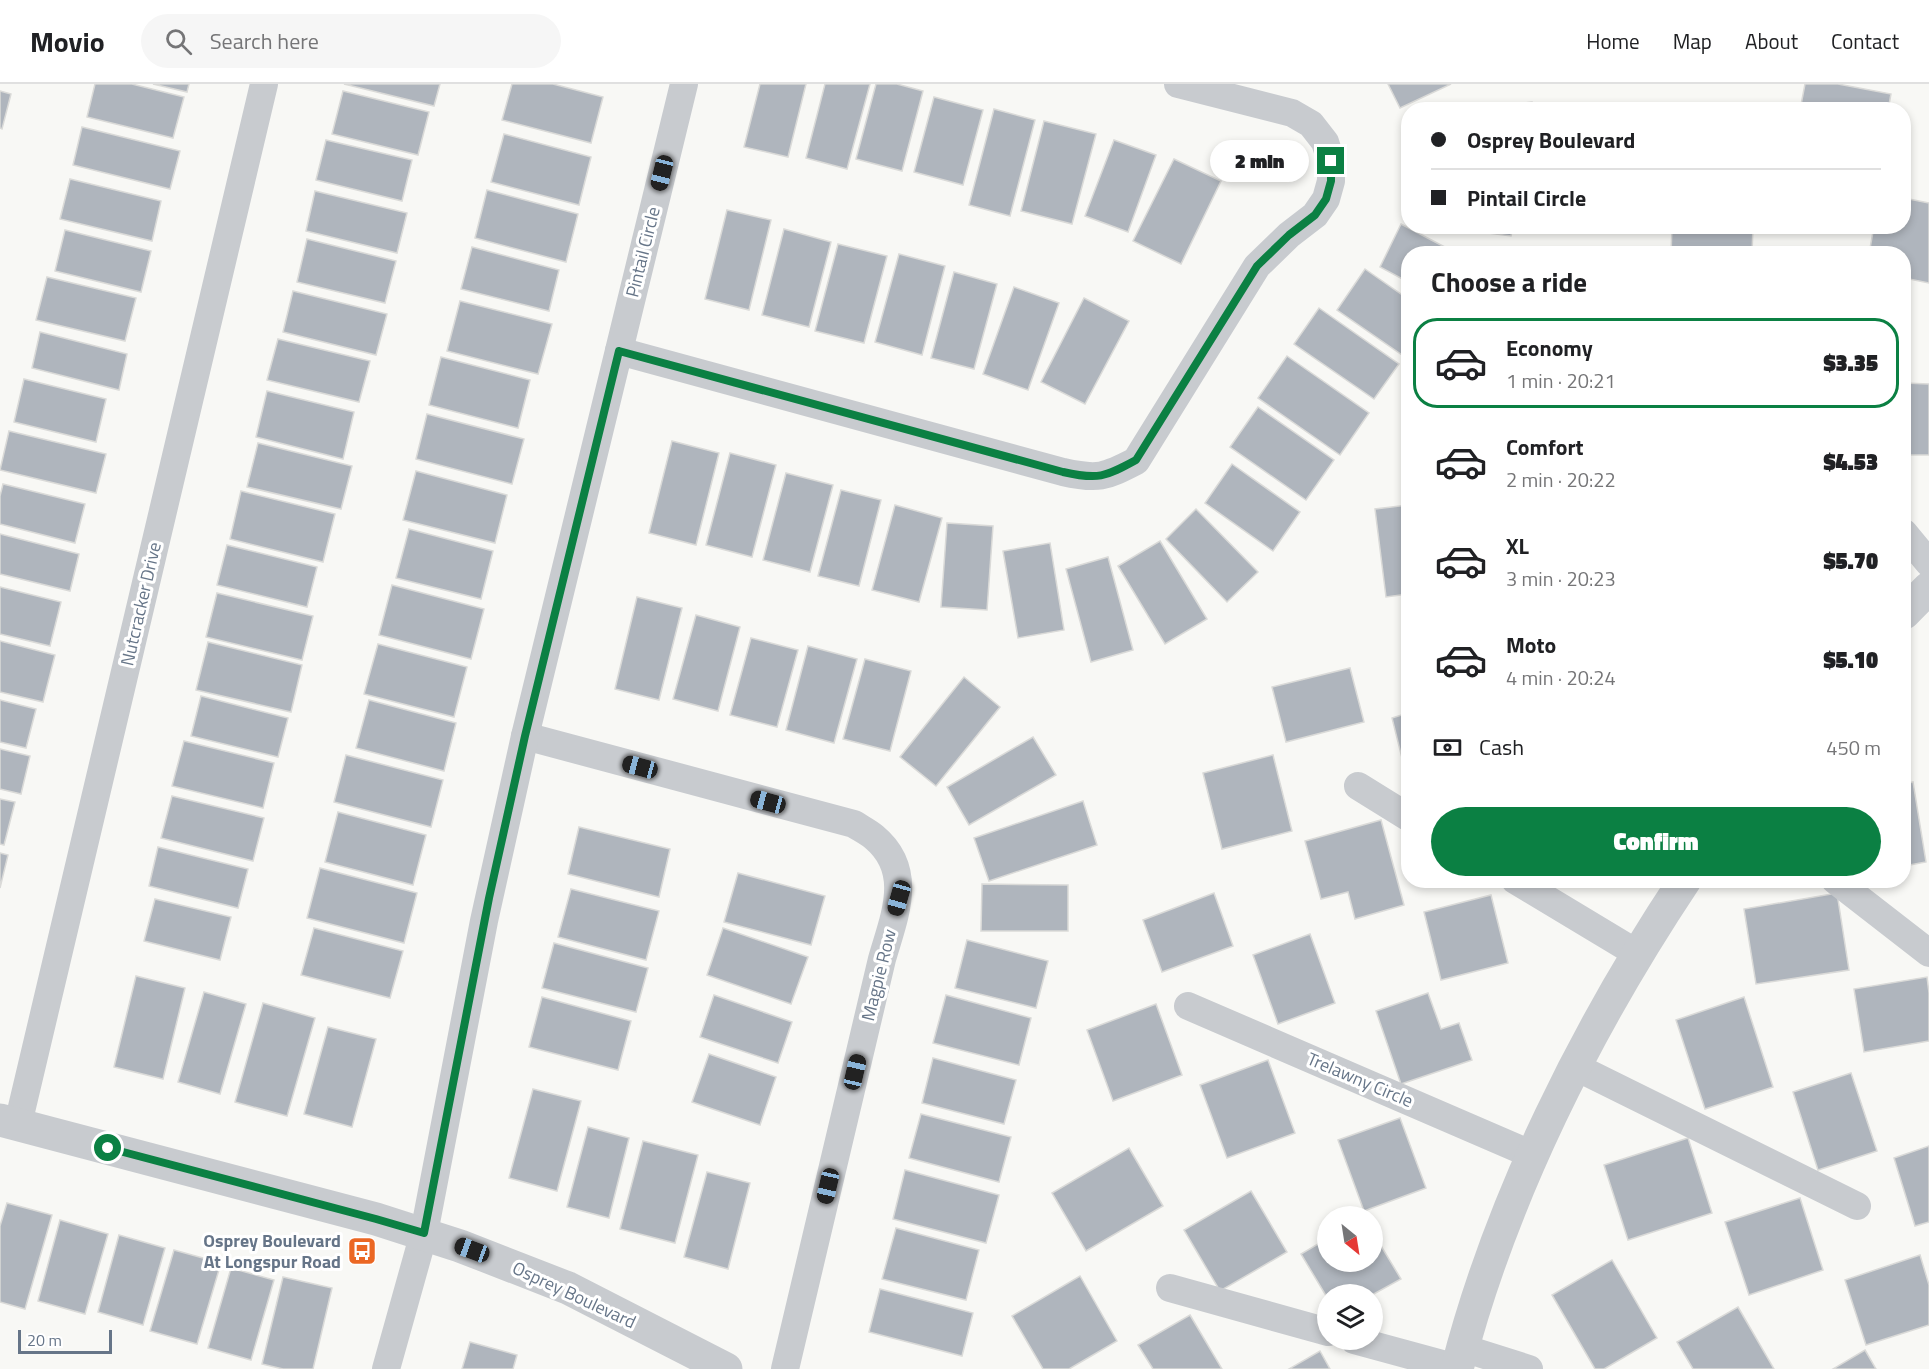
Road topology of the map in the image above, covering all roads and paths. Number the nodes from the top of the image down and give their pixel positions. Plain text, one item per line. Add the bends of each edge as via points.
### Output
1 (264, 84) edge
2 (684, 84) edge
3 (1178, 84) edge
4 (619, 351) junction
5 (1911, 541) edge
6 (1929, 563) edge
7 (1929, 588) edge
8 (1911, 606) edge
9 (525, 736) junction
10 (1358, 786) dead end
11 (1401, 813) edge
12 (1528, 888) edge
13 (1680, 888) edge
14 (1845, 888) edge
15 (1929, 953) edge
16 (1638, 954) junction
17 (1188, 1006) dead end
18 (1576, 1067) junction
19 (9, 1122) edge
20 (1533, 1155) junction
21 (1857, 1206) dead end
22 (424, 1233) junction
23 (1170, 1288) dead end
24 (1317, 1329) edge
25 (1383, 1346) edge
26 (1459, 1362) edge
27 (386, 1369) edge
28 (726, 1369) edge
29 (785, 1369) edge
30 (1529, 1369) edge

1 - 19 street, Nutcracker Drive
2 - 4 street, Pintail Circle
3 - 4 street via 1292,113 1311,124 1325,142 1331,161 1331,181 1326,199 1315,215 1257,266 1136,460 1109,475 1088,478 1063,472
4 - 9 street, Pintail Circle
5 - 6 street
7 - 8 street
9 - 22 street, Pintail Circle via 484,921
9 - 29 street, Magpie Row via 854,824 875,837 890,855 898,877 899,898
10 - 11 street
12 - 16 street
13 - 16 street
14 - 15 street
16 - 18 street
17 - 20 street, Trelawny Circle
18 - 20 street
18 - 21 street
19 - 22 street, Osprey Boulevard
20 - 26 street via 1490,1266
22 - 27 street, Pintail Circle
22 - 28 street, Osprey Boulevard via 568,1288
23 - 24 street
25 - 26 street
26 - 30 street

